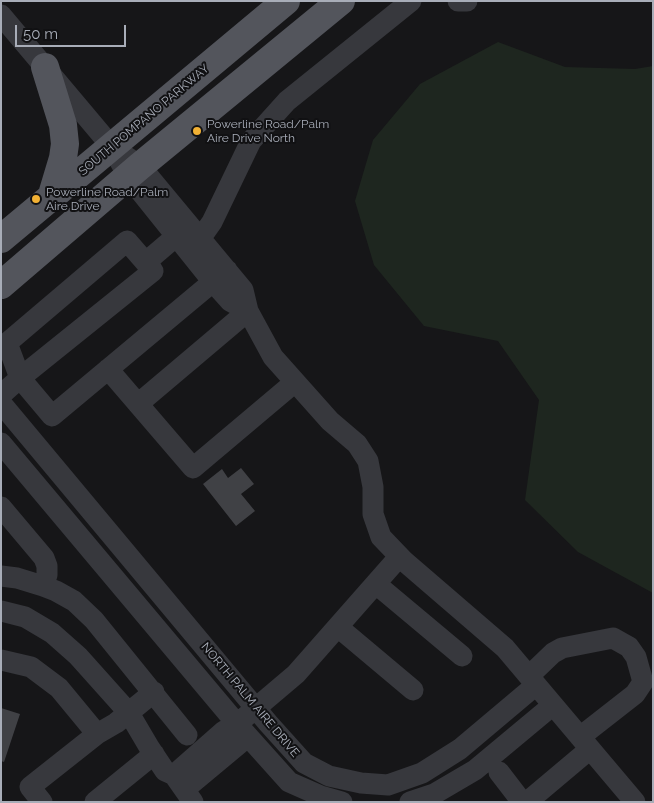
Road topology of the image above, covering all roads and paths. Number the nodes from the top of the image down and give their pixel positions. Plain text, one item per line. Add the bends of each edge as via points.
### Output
1 (286, 1) edge
2 (341, 1) edge
3 (411, 1) edge
4 (458, 1) edge
5 (467, 1) edge
6 (1, 15) edge
7 (45, 67) junction
8 (112, 147) junction
9 (134, 171) junction
10 (51, 198) junction
11 (188, 238) junction
12 (1, 239) edge
13 (146, 262) junction
14 (220, 276) junction
15 (1, 285) edge
16 (248, 311) junction
17 (108, 369) junction
18 (20, 378) junction
19 (295, 382) junction
20 (1, 395) edge
21 (1, 403) edge
22 (138, 404) junction
23 (1, 443) edge
24 (72, 488) junction
25 (54, 506) junction
26 (1, 507) edge
27 (399, 557) junction
28 (1, 576) edge
29 (376, 584) junction
30 (43, 586) junction
31 (158, 591) junction
32 (140, 608) junction
33 (1, 611) edge
34 (338, 626) junction
35 (462, 656) dead end
36 (1, 660) edge
37 (647, 677) edge
38 (532, 681) junction
39 (413, 690) dead end
40 (154, 692) junction
41 (553, 705) junction
42 (256, 708) junction
43 (129, 713) junction
44 (237, 724) junction
45 (97, 734) junction
46 (187, 735) dead end
47 (585, 743) junction
48 (154, 754) junction
49 (499, 772) dead end
50 (184, 789) edge
51 (42, 802) edge
52 (95, 802) edge
53 (342, 802) edge
54 (410, 802) edge
55 (522, 802) edge
56 (528, 802) edge
57 (635, 802) edge

1 - 8 main road, SOUTH POMPANO PARKWAY
2 - 9 main road
3 - 11 street via 287,101 252,141 212,222
4 - 5 street
6 - 7 street
7 - 8 street
7 - 10 main road via 63,125 65,144
8 - 9 street
8 - 10 main road, SOUTH POMPANO PARKWAY
9 - 11 street
9 - 15 main road
10 - 12 main road, SOUTH POMPANO PARKWAY
11 - 13 street
11 - 14 street
13 - 18 street via 153,271
13 - 18 street via 128,241 7,343
14 - 16 street via 243,290
14 - 17 street
16 - 19 street via 273,357
16 - 22 street
17 - 18 street via 52,416
17 - 22 street
18 - 20 street
19 - 22 street via 193,468
19 - 27 street via 330,421 357,444 368,462 373,487 373,514 381,538
21 - 24 street, NORTH PALM AIRE DRIVE
23 - 25 street, NORTH PALM AIRE DRIVE
24 - 25 street
24 - 31 street, NORTH PALM AIRE DRIVE
25 - 32 street, NORTH PALM AIRE DRIVE
26 - 30 street via 44,558 47,575
27 - 29 street
27 - 38 street via 505,648
28 - 30 street
29 - 34 street
29 - 35 street
30 - 40 street via 74,601 94,620
31 - 32 street
31 - 42 street, NORTH PALM AIRE DRIVE
32 - 44 street, NORTH PALM AIRE DRIVE
33 - 43 street via 25,617 52,633 78,656
34 - 39 street
34 - 42 street via 296,674
36 - 45 street via 31,667 59,688
37 - 38 street, NORTH PALM AIRE DRIVE via 629,647 613,638 562,648 553,653
37 - 47 street via 635,694
38 - 41 street
38 - 42 street, NORTH PALM AIRE DRIVE via 460,749 422,774 388,785 329,776 304,764
40 - 43 street
40 - 46 street
41 - 47 street
41 - 54 street via 475,770 434,794
42 - 44 street
43 - 45 street
43 - 48 street
44 - 50 street via 239,744
44 - 53 street, NORTH PALM AIRE DRIVE via 289,782
45 - 51 street via 30,787
47 - 56 street
47 - 57 street
48 - 50 street via 165,771
48 - 52 street
49 - 55 street

